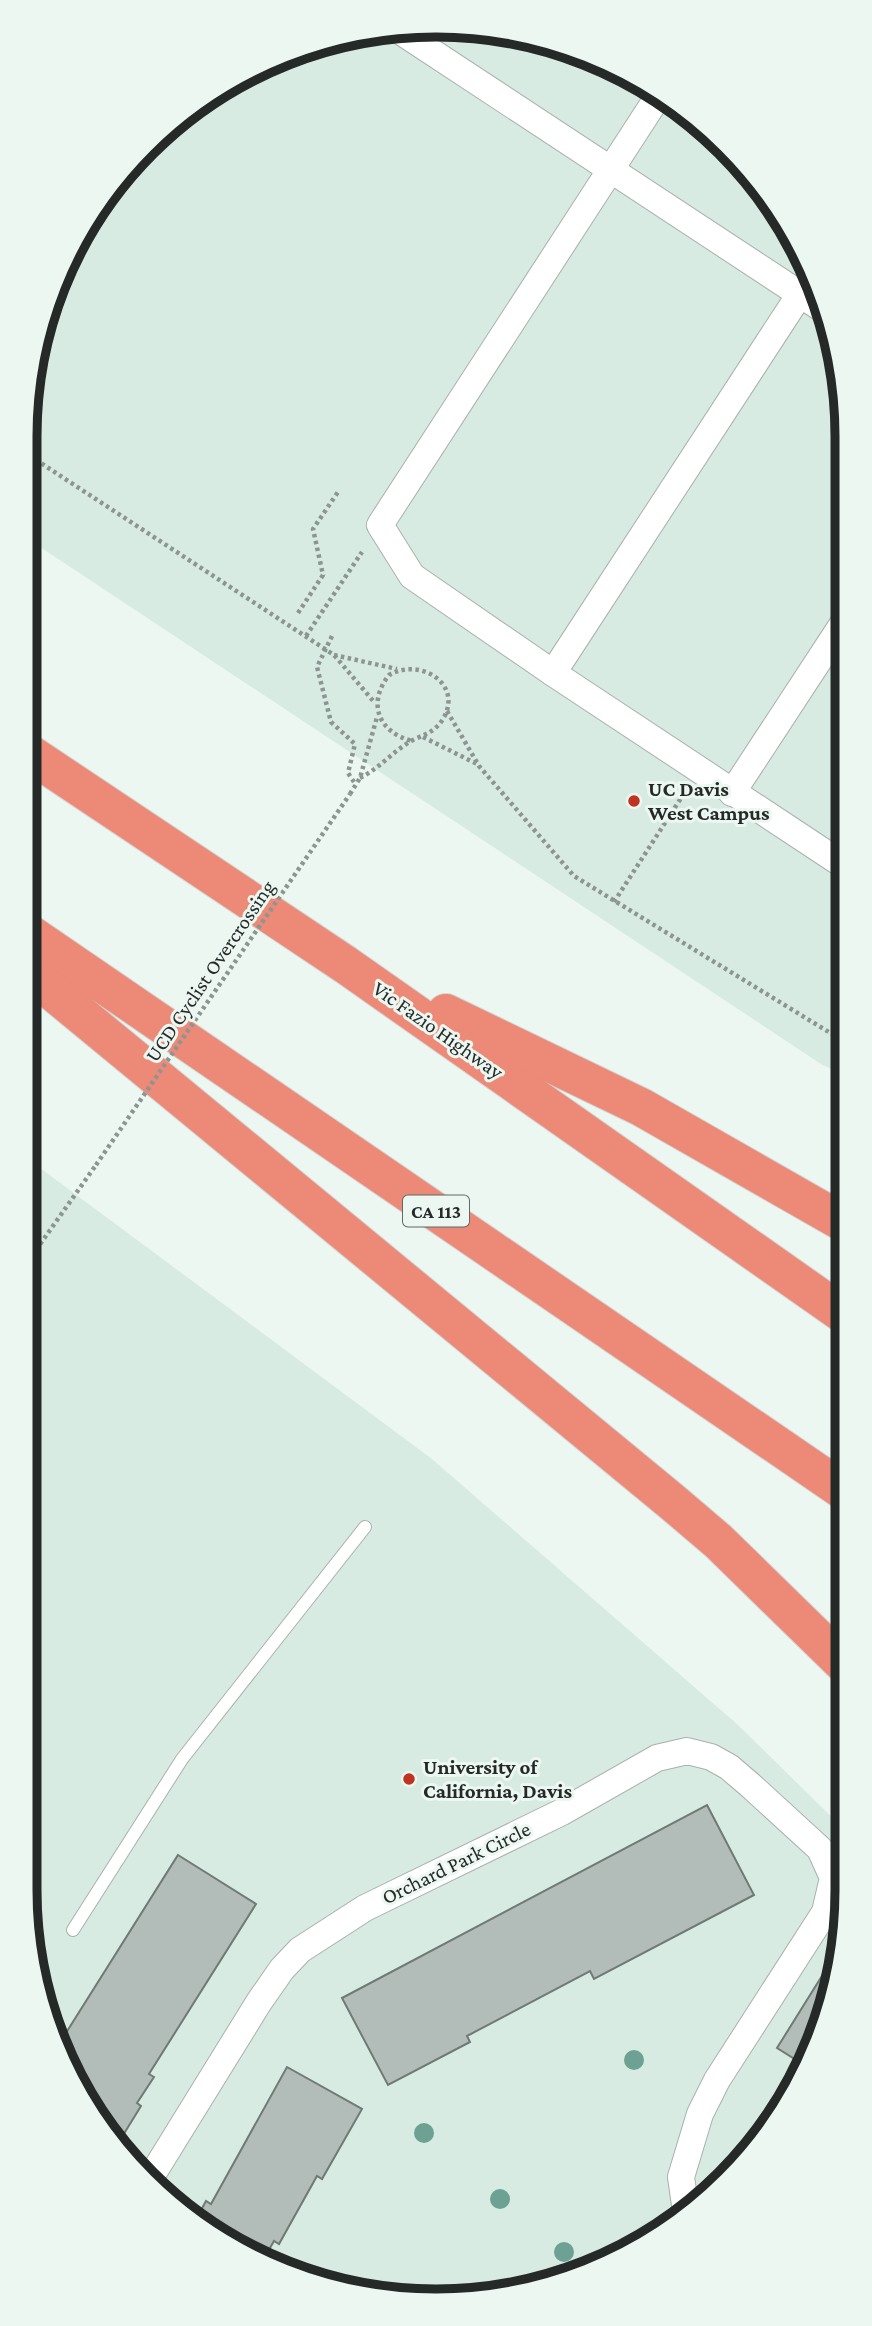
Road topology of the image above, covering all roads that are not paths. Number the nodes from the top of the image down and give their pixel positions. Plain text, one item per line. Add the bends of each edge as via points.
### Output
1 (411, 38) edge
2 (655, 102) edge
3 (611, 168) junction
4 (811, 301) edge
5 (835, 637) edge
6 (553, 673) junction
7 (37, 759) edge
8 (732, 793) junction
9 (835, 860) edge
10 (37, 939) edge
11 (346, 965) junction
12 (37, 979) edge
13 (835, 1218) edge
14 (835, 1308) edge
15 (835, 1485) edge
16 (365, 1527) dead end
17 (835, 1655) edge
18 (73, 1930) dead end
19 (154, 2172) edge
20 (685, 2202) edge

1 - 3 street
2 - 3 street
3 - 4 street
3 - 6 street via 380,525 412,576
4 - 6 street
5 - 8 street
6 - 8 street
7 - 11 highway, Vic Fazio Highway
8 - 9 street
10 - 15 highway, CA 113
11 - 13 highway via 641,1107
11 - 14 highway, Vic Fazio Highway
12 - 17 highway via 671,1501
16 - 18 lane via 183,1759
19 - 20 street, Orchard Park Circle via 259,2001 300,1950 365,1908 562,1812 657,1758 687,1751 720,1762 750,1785 820,1849 833,1878 832,1893 818,1923 699,2113 681,2177

